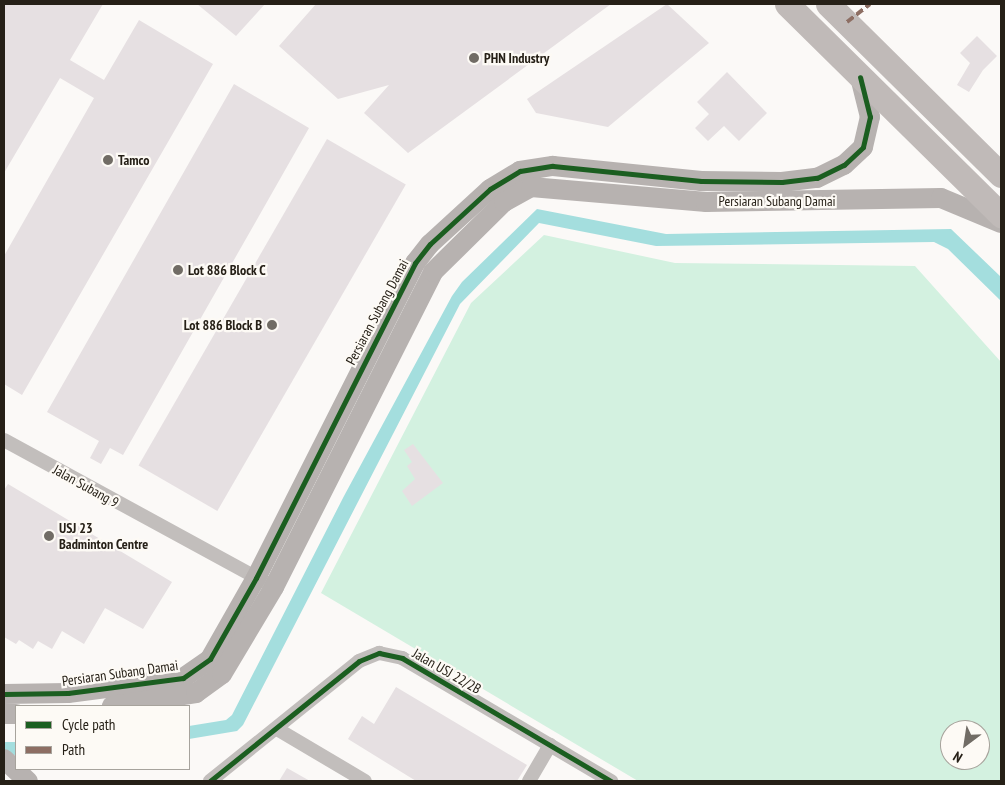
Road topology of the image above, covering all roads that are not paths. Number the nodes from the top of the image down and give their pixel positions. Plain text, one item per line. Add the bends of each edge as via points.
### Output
1 (787, 4) edge
2 (828, 4) edge
3 (860, 77) junction
4 (1001, 175) edge
5 (1001, 215) edge
6 (1001, 222) edge
7 (4, 440) edge
8 (256, 578) junction
9 (274, 587) junction
10 (4, 694) edge
11 (118, 705) edge
12 (278, 729) junction
13 (550, 745) junction
14 (210, 781) edge
15 (365, 781) edge
16 (529, 781) edge
17 (611, 781) edge

1 - 3 highway
2 - 4 highway
3 - 5 highway
3 - 8 street, Persiaran Subang Damai via 870,117 863,147 844,165 817,178 782,182 701,181 554,166 520,171 490,189 430,244 415,263
6 - 9 street, Persiaran Subang Damai via 941,198 706,202 531,187 504,202 433,272
7 - 8 street, Jalan Subang 9
8 - 9 street, Jalan Subang 9
8 - 10 street, Persiaran Subang Damai via 210,659 182,678 68,693
9 - 11 street, Persiaran Subang Damai via 222,674 196,693
12 - 13 street, Jalan USJ 22/2B via 359,661 379,653 392,654
12 - 14 street, Jalan USJ 22/2B
12 - 15 street
13 - 16 street
13 - 17 street, Jalan USJ 22/2B

